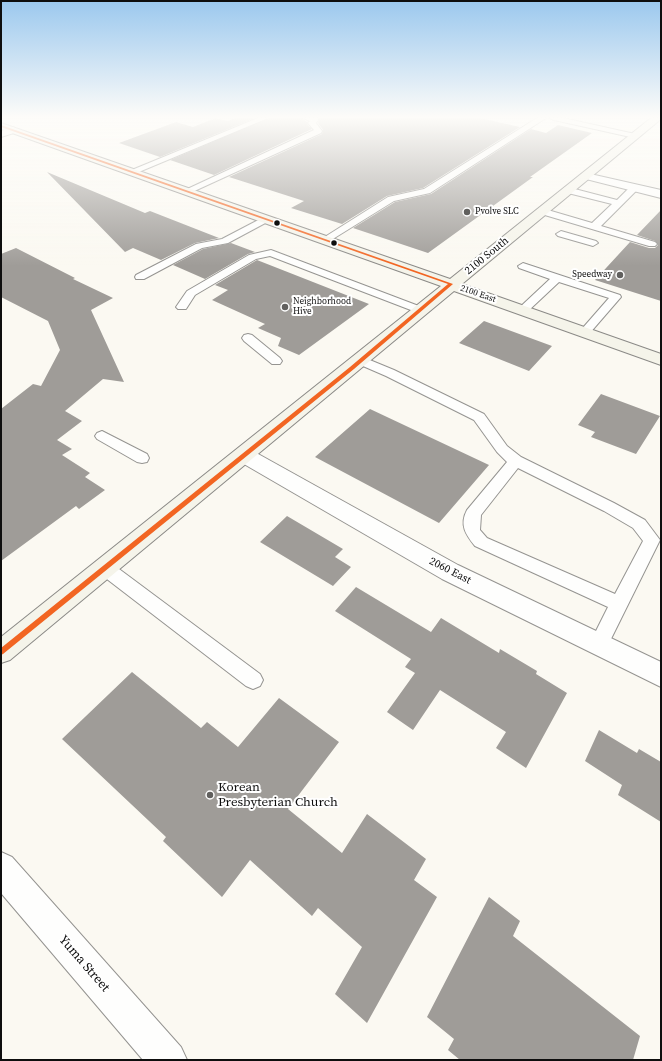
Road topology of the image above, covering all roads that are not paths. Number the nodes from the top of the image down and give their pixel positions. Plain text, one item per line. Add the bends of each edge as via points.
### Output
1 (119, 168) edge
2 (143, 168) edge
3 (238, 168) edge
4 (464, 168) edge
5 (596, 168) edge
6 (132, 172) junction
7 (586, 176) junction
8 (634, 188) junction
9 (567, 190) junction
10 (187, 191) junction
11 (661, 194) edge
12 (618, 203) junction
13 (541, 212) junction
14 (266, 219) junction
15 (594, 227) junction
16 (561, 234) dead end
17 (325, 240) junction
18 (593, 243) dead end
19 (652, 244) dead end
20 (523, 266) dead end
21 (140, 277) dead end
22 (557, 278) junction
23 (451, 284) junction
24 (182, 307) dead end
25 (420, 310) junction
26 (524, 310) junction
27 (585, 332) junction
28 (248, 338) dead end
29 (360, 360) junction
30 (661, 360) edge
31 (276, 361) dead end
32 (102, 436) dead end
33 (244, 455) junction
34 (142, 458) dead end
35 (516, 461) junction
36 (105, 568) junction
37 (619, 604) junction
38 (598, 645) junction
39 (1, 652) edge
40 (661, 676) edge
41 (253, 680) dead end
42 (1, 868) edge
43 (168, 1060) edge

1 - 6 main road, 2100 East
2 - 6 lane
3 - 10 lane
4 - 17 lane via 427,191 391,199
5 - 7 main road, 2100 South
6 - 10 main road, 2100 East
7 - 8 street
7 - 9 main road, 2100 South
8 - 11 street
8 - 12 lane
9 - 12 lane
9 - 13 main road, 2100 South
10 - 14 main road, 2100 East
12 - 15 lane
13 - 15 lane
13 - 23 main road, 2100 South
14 - 17 main road, 2100 East
14 - 21 lane via 225,241 198,246
15 - 19 lane
16 - 18 lane
17 - 23 main road, 2100 East
20 - 22 lane
22 - 26 lane
22 - 27 lane via 616,297
23 - 25 main road, 2100 South
23 - 26 main road, 2100 East
24 - 25 lane via 191,293 253,257 271,253
25 - 29 main road, 2100 South
26 - 27 main road, 2100 East
27 - 30 main road, 2100 East
28 - 31 lane
29 - 33 main road, 2100 South
29 - 35 lane via 479,418 502,449
32 - 34 lane
33 - 36 main road, 2100 South
33 - 38 street, 2060 East via 450,572
35 - 37 lane via 639,524 652,540
35 - 37 lane via 473,514 472,531 481,542
36 - 39 main road, 2100 South
36 - 41 lane
37 - 38 lane
38 - 40 street, 2060 East
42 - 43 street, Yuma Street

